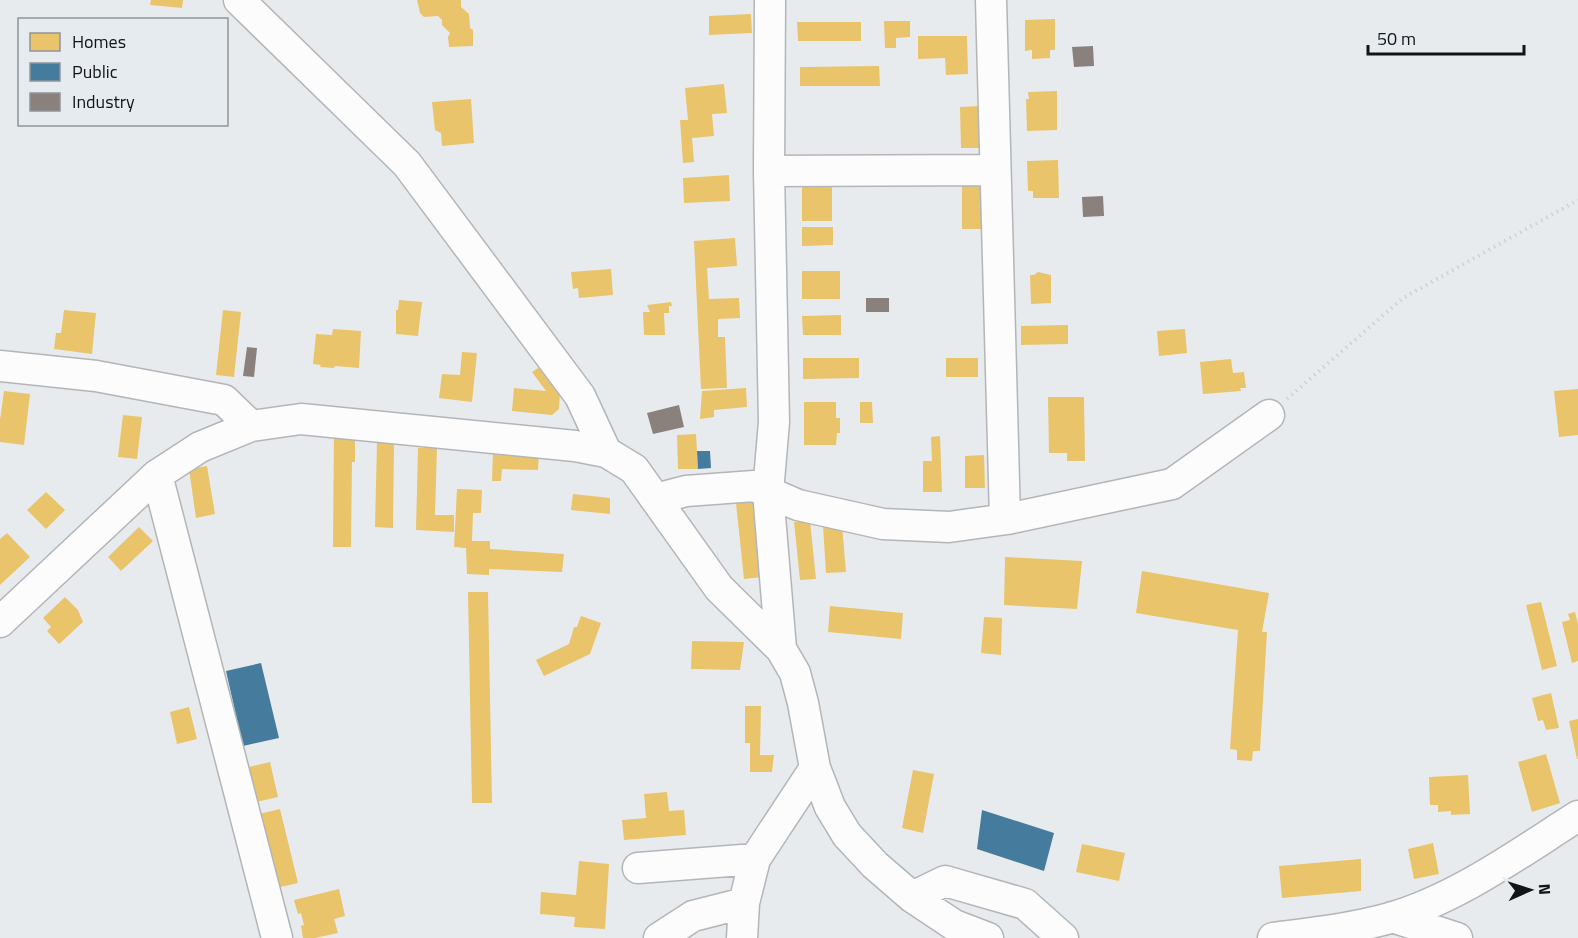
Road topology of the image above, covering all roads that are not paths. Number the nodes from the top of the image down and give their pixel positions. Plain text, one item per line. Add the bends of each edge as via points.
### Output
1 (239, 0) edge
2 (770, 0) edge
3 (992, 0) edge
4 (995, 170) junction
5 (769, 171) junction
6 (0, 366) edge
7 (1269, 415) road end
8 (251, 426) junction
9 (606, 452) junction
10 (158, 475) junction
11 (768, 492) junction
12 (656, 499) junction
13 (1005, 519) junction
14 (0, 622) edge
15 (782, 649) junction
16 (816, 768) junction
17 (1578, 816) edge
18 (755, 859) junction
19 (638, 868) dead end
20 (912, 897) junction
21 (744, 903) junction
22 (1392, 917) junction
23 (277, 938) edge
24 (659, 938) edge
25 (742, 938) edge
26 (988, 938) edge
27 (1063, 938) edge
28 (1273, 938) edge
29 (1457, 938) edge

1 - 9 street via 407,164 580,396
2 - 5 street
3 - 4 street
4 - 5 street
4 - 13 street
5 - 11 street via 774,422
6 - 8 street via 96,376 224,400
7 - 13 street via 1172,484
8 - 9 street via 301,419
8 - 10 street via 201,447
9 - 12 street via 634,469
10 - 14 street
10 - 23 street
11 - 12 street via 754,486 686,491
11 - 13 street via 798,506 883,524 949,527
11 - 15 street
12 - 15 street via 719,588
15 - 16 street via 795,673
16 - 18 street
16 - 20 street via 830,807 847,835
17 - 22 street via 1477,879 1438,900
18 - 19 street
18 - 21 street
20 - 26 street via 954,925
20 - 27 street via 945,881 1025,904
21 - 24 street via 693,916
21 - 25 street
22 - 28 street via 1351,928
22 - 29 street

